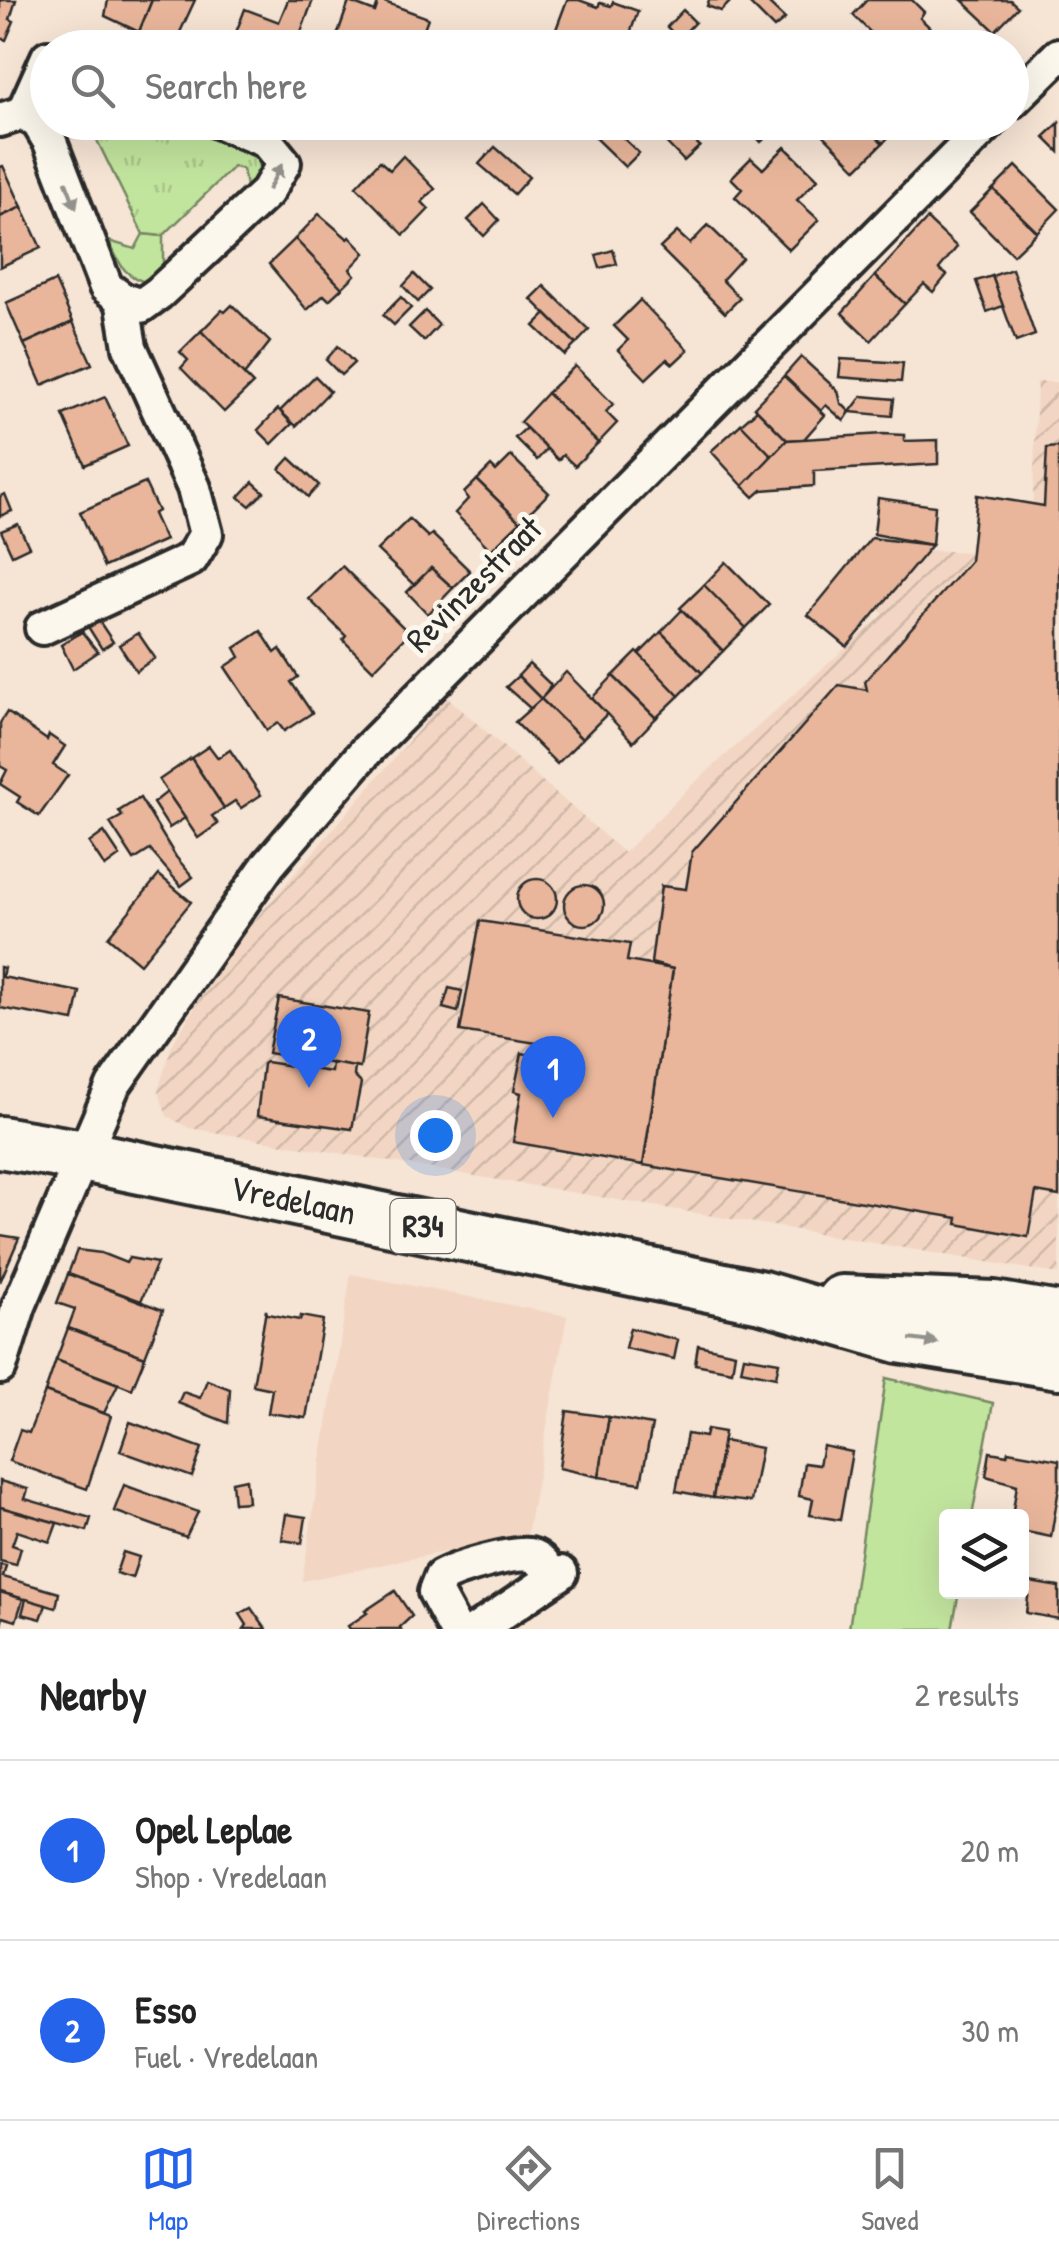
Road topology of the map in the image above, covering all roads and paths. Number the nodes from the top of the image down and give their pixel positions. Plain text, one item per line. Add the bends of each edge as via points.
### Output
1 (1059, 54) edge
2 (1029, 85) edge
3 (30, 86) edge
4 (12, 116) edge
5 (49, 140) edge
6 (264, 140) edge
7 (972, 140) edge
8 (122, 299) junction
9 (42, 628) dead end
10 (0, 1142) edge
11 (83, 1156) junction
12 (762, 1297) junction
13 (1059, 1318) edge
14 (1059, 1363) edge
15 (0, 1367) edge
16 (455, 1629) edge
17 (478, 1629) edge

1 - 2 street
3 - 4 street
5 -> 8 street via 106,286
8 -> 6 street via 142,306 159,294 267,192 284,164
7 - 11 street, Revinzestraat via 366,750 269,864 161,1014 113,1086
8 - 9 street via 130,348 194,488 206,534 191,560
10 - 11 main road, Vredelaan / R34
11 - 12 main road, Vredelaan / R34
11 - 15 street, Revinzestraat
12 - 13 main road, Vredelaan / R34 via 994,1307
12 -> 14 main road, Vredelaan / R34 via 899,1337
16 - 17 street via 435,1592 441,1577 460,1567 530,1555 557,1576

